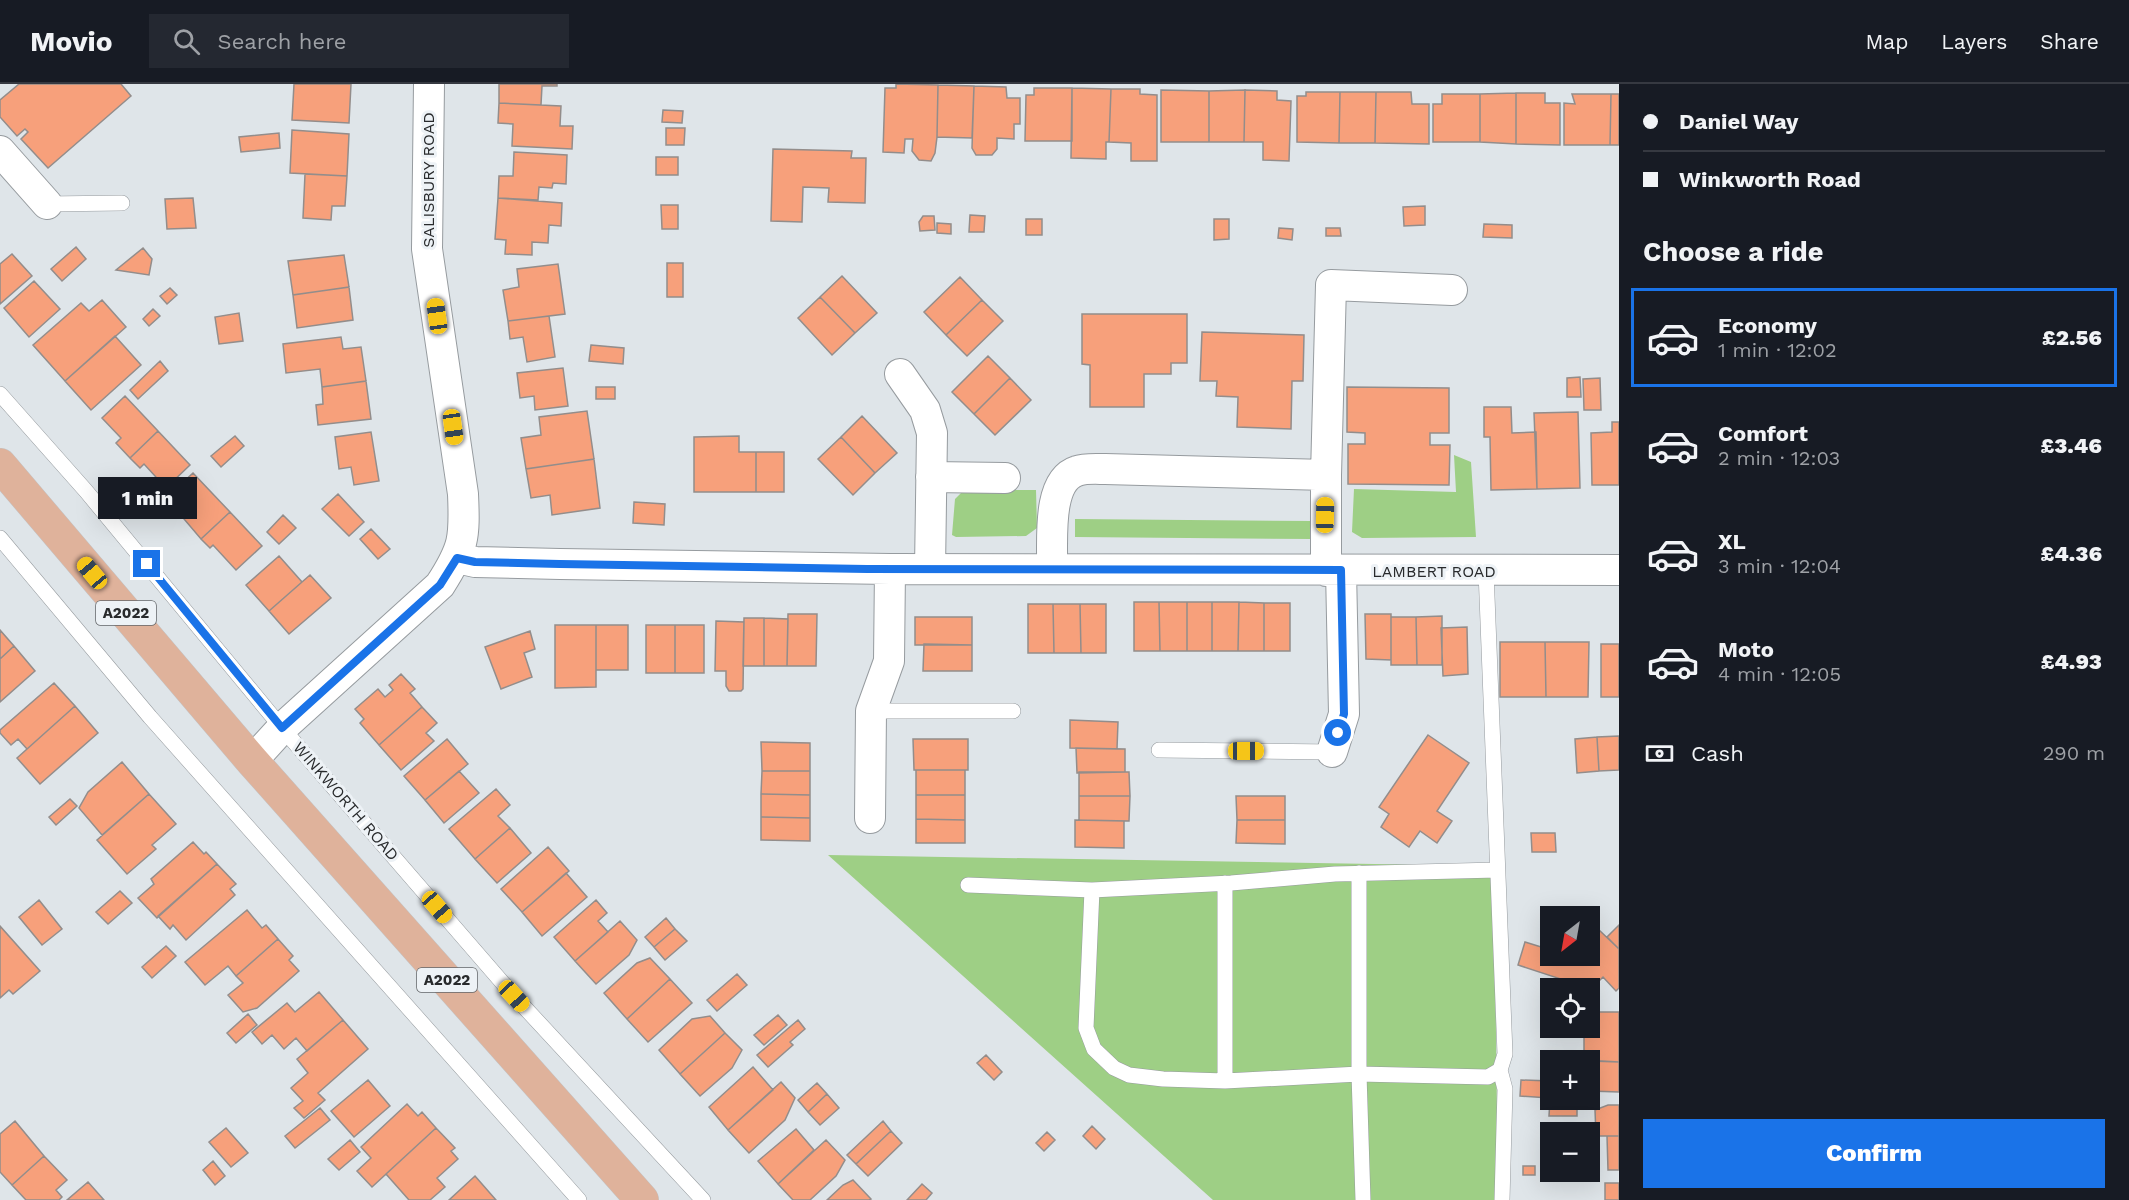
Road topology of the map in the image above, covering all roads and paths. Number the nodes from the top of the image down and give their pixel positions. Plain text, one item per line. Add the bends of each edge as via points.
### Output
1 (429, 84) edge
2 (0, 151) edge
3 (122, 203) dead end
4 (47, 204) joint
5 (1452, 290) dead end
6 (900, 374) dead end
7 (0, 394) edge
8 (0, 465) edge
9 (1326, 474) junction
10 (931, 477) junction
11 (1005, 478) dead end
12 (0, 538) edge
13 (457, 558) junction
14 (890, 569) junction
15 (930, 569) junction
16 (1052, 569) junction
17 (1619, 570) edge
18 (1333, 571) junction
19 (1486, 571) junction
20 (871, 711) junction
21 (1013, 711) dead end
22 (282, 728) junction
23 (1159, 750) dead end
24 (1332, 752) joint
25 (252, 761) junction
26 (870, 818) dead end
27 (1497, 870) junction
28 (1359, 873) junction
29 (1225, 883) junction
30 (968, 885) dead end
31 (1092, 890) junction
32 (1500, 1070) junction
33 (1359, 1074) junction
34 (1225, 1081) junction
35 (579, 1200) edge
36 (642, 1200) edge
37 (703, 1200) edge
38 (1363, 1200) edge
39 (1502, 1200) edge

1 - 13 street, SALISBURY ROAD via 427,249 463,494 465,530
2 - 4 street
3 - 4 lane
5 - 9 street via 1331,285
6 - 10 street via 925,410 932,433
7 - 22 lane, WINKWORTH ROAD via 86,491
8 - 25 main road, A2022
9 - 16 street via 1076,471 1060,485 1054,504
9 - 18 street
10 - 11 street
10 - 15 street
12 - 35 lane via 150,717
13 - 14 street, LAMBERT ROAD via 475,562
13 - 22 street, SALISBURY ROAD via 440,585
14 - 15 street, LAMBERT ROAD
14 - 20 street via 889,661
15 - 16 street, LAMBERT ROAD
16 - 18 street, LAMBERT ROAD
17 - 19 street, LAMBERT ROAD
18 - 19 street, LAMBERT ROAD
18 - 24 street via 1344,714
19 - 27 lane
20 - 21 lane
20 - 26 street
22 - 25 street, SALISBURY ROAD
22 - 37 lane, WINKWORTH ROAD via 514,996
23 - 24 lane
25 - 36 main road, A2022
27 - 28 lane
27 - 32 lane via 1505,1054
28 - 29 lane
28 - 33 lane
29 - 31 lane
29 - 34 lane
30 - 31 lane
31 - 34 lane via 1086,1028 1094,1049 1114,1068 1130,1075
32 - 33 lane via 1488,1077
32 - 39 lane via 1505,1089
33 - 34 lane
33 - 38 lane

